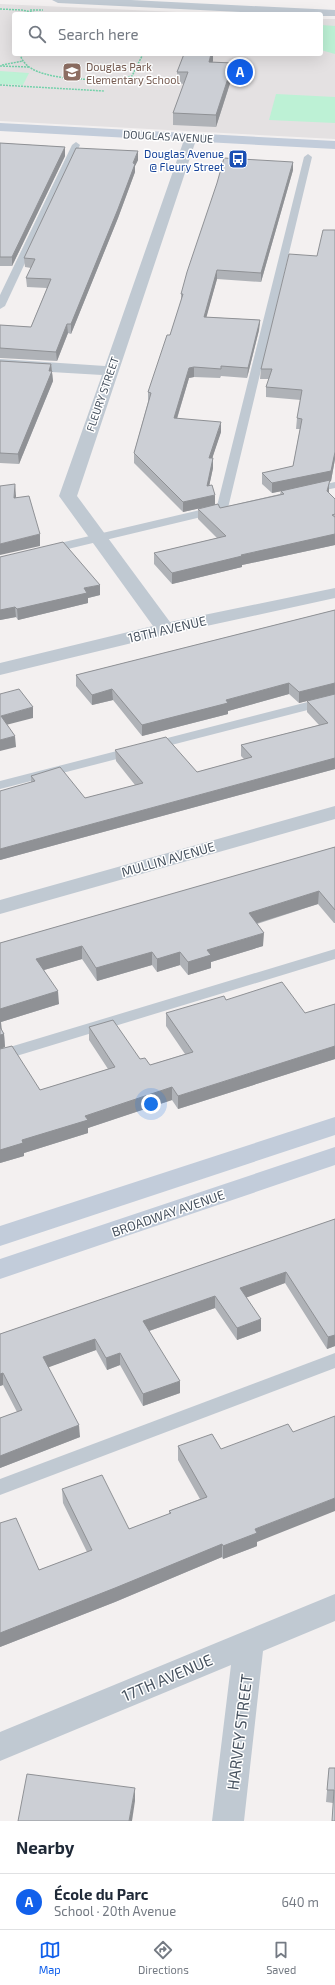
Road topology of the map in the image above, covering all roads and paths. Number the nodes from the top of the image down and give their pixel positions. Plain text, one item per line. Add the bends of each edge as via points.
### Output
1 (58, 0) edge
2 (123, 2) edge
3 (0, 8) edge
4 (22, 10) junction
5 (48, 10) dead end
6 (32, 12) edge
7 (316, 12) edge
8 (323, 12) edge
9 (335, 13) edge
10 (21, 56) edge
11 (142, 56) edge
12 (23, 61) junction
13 (0, 65) edge
14 (30, 67) junction
15 (0, 85) edge
16 (104, 91) dead end
17 (0, 127) edge
18 (61, 145) edge
19 (76, 145) junction
20 (335, 145) edge
21 (92, 146) dead end
22 (187, 148) junction
23 (292, 157) dead end
24 (308, 157) junction
25 (322, 158) dead end
26 (0, 306) edge
27 (0, 364) edge
28 (110, 371) junction
29 (335, 485) edge
30 (297, 493) edge
31 (237, 505) edge
32 (222, 508) junction
33 (100, 538) junction
34 (38, 552) edge
35 (335, 593) edge
36 (165, 629) junction
37 (0, 669) edge
38 (335, 699) edge
39 (0, 785) edge
40 (335, 812) edge
41 (0, 907) edge
42 (335, 954) edge
43 (0, 1056) edge
44 (335, 1126) edge
45 (335, 1156) edge
46 (0, 1236) edge
47 (0, 1270) edge
48 (335, 1360) edge
49 (0, 1487) edge
50 (335, 1607) edge
51 (249, 1643) junction
52 (0, 1747) edge
53 (228, 1821) edge

1 - 2 street
2 - 7 street
3 - 4 path
4 - 5 path
4 - 6 path
8 - 9 street
10 - 12 path
11 - 14 path via 132,76 110,80 62,77
12 - 13 path
12 - 14 path
13 - 14 path
15 - 16 path
17 - 22 street, DOUGLAS AVENUE
18 - 19 street
19 - 21 street
19 - 26 lane
20 - 22 street, DOUGLAS AVENUE
22 - 28 street, FLEURY STREET
23 - 24 street
24 - 25 street
24 - 32 lane
27 - 28 street
28 - 33 street, FLEURY STREET via 68,496
29 - 30 lane
31 - 32 lane
32 - 33 lane
33 - 34 lane
33 - 36 street, FLEURY STREET
35 - 36 street, 18TH AVENUE
36 - 37 street, 18TH AVENUE
38 - 39 lane
40 - 41 street, MULLIN AVENUE
42 - 43 lane
44 - 46 street
45 - 47 street, BROADWAY AVENUE
48 - 49 lane
50 - 51 street, 17TH AVENUE
51 - 52 street, 17TH AVENUE
51 - 53 street, HARVEY STREET

